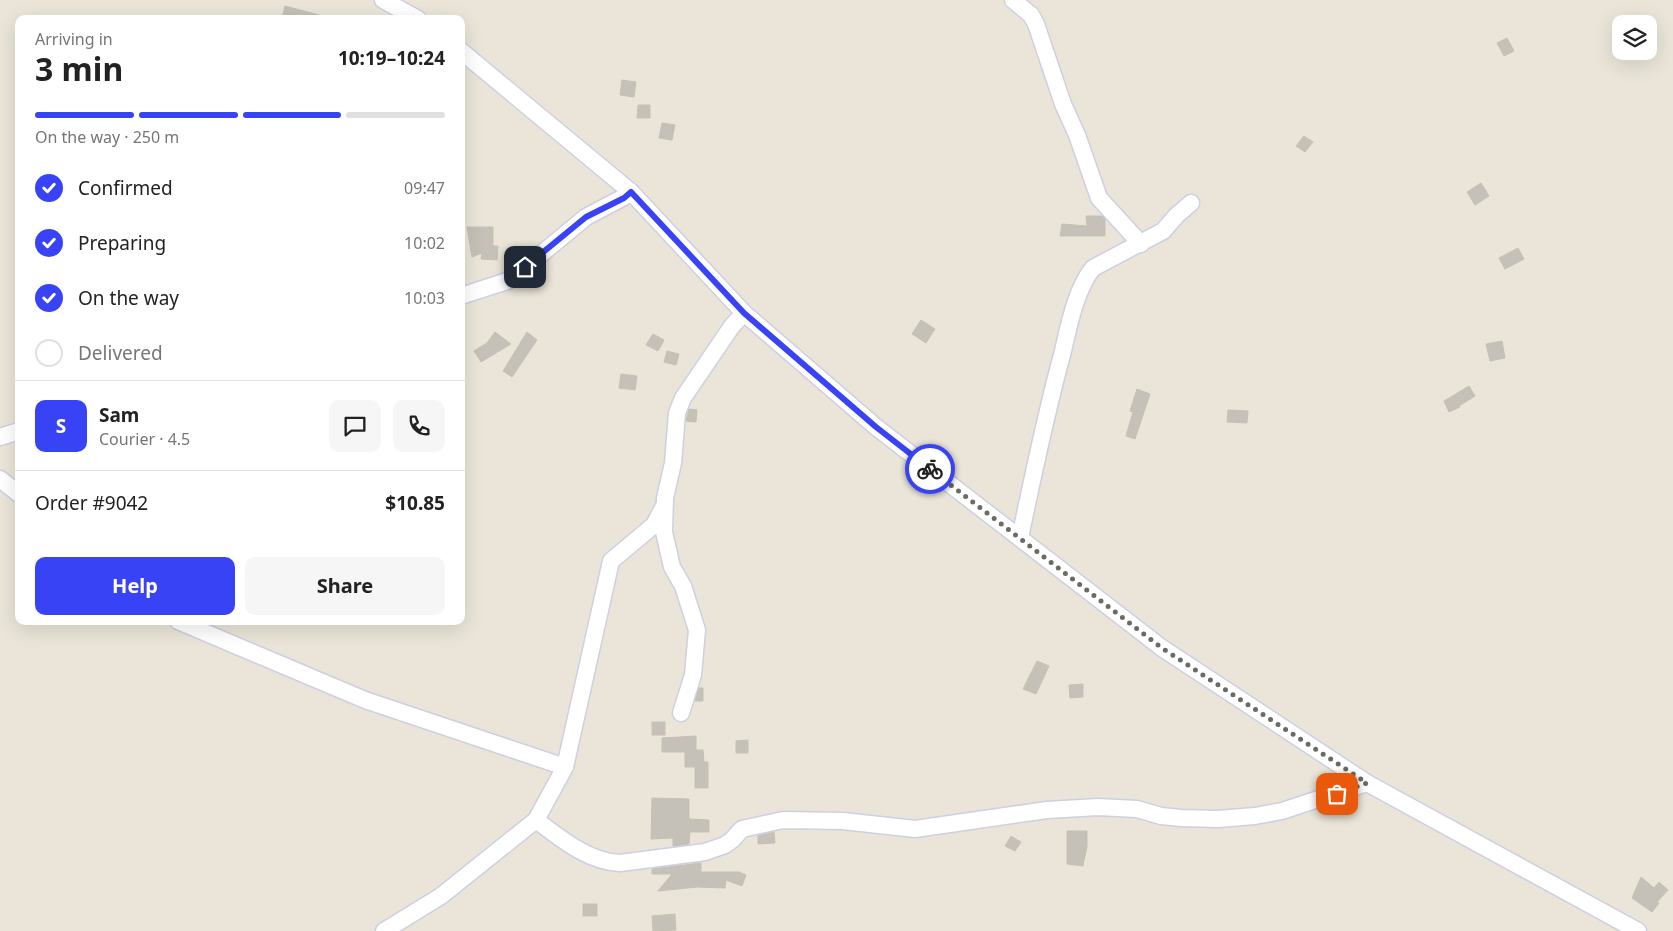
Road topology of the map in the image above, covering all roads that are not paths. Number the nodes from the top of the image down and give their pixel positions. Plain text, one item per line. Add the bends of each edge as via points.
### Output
1 (382, 0) edge
2 (1013, 0) edge
3 (410, 15) edge
4 (465, 54) edge
5 (631, 192) junction
6 (1191, 203) dead end
7 (1141, 244) junction
8 (465, 295) edge
9 (744, 313) junction
10 (15, 432) edge
11 (0, 437) edge
12 (0, 479) edge
13 (15, 491) edge
14 (664, 506) junction
15 (1020, 538) junction
16 (187, 625) edge
17 (681, 712) dead end
18 (565, 767) junction
19 (1367, 783) junction
20 (536, 820) junction
21 (384, 931) edge
22 (1638, 931) edge

1 - 3 street
2 - 7 street via 1030,14 1036,24 1099,198
4 - 5 street
5 - 8 street via 586,217 510,280
5 - 9 street
6 - 7 street via 1163,231
7 - 15 street via 1093,268 1085,278 1070,320 1045,416
9 - 14 street via 683,398 676,413 673,463
9 - 15 street via 876,427
10 - 11 street
12 - 13 street
14 - 17 street via 664,532 672,567 683,586 697,630 692,675
14 - 18 street via 654,525 611,561
15 - 19 street via 1162,648
16 - 18 street via 365,700
18 - 20 street
19 - 20 street via 1282,811 1218,819 1181,818 1138,809 1098,807 1048,810 915,828 843,821 784,820 742,830 725,845 705,852 620,863 606,863 588,854
19 - 22 street
20 - 21 street via 442,896

